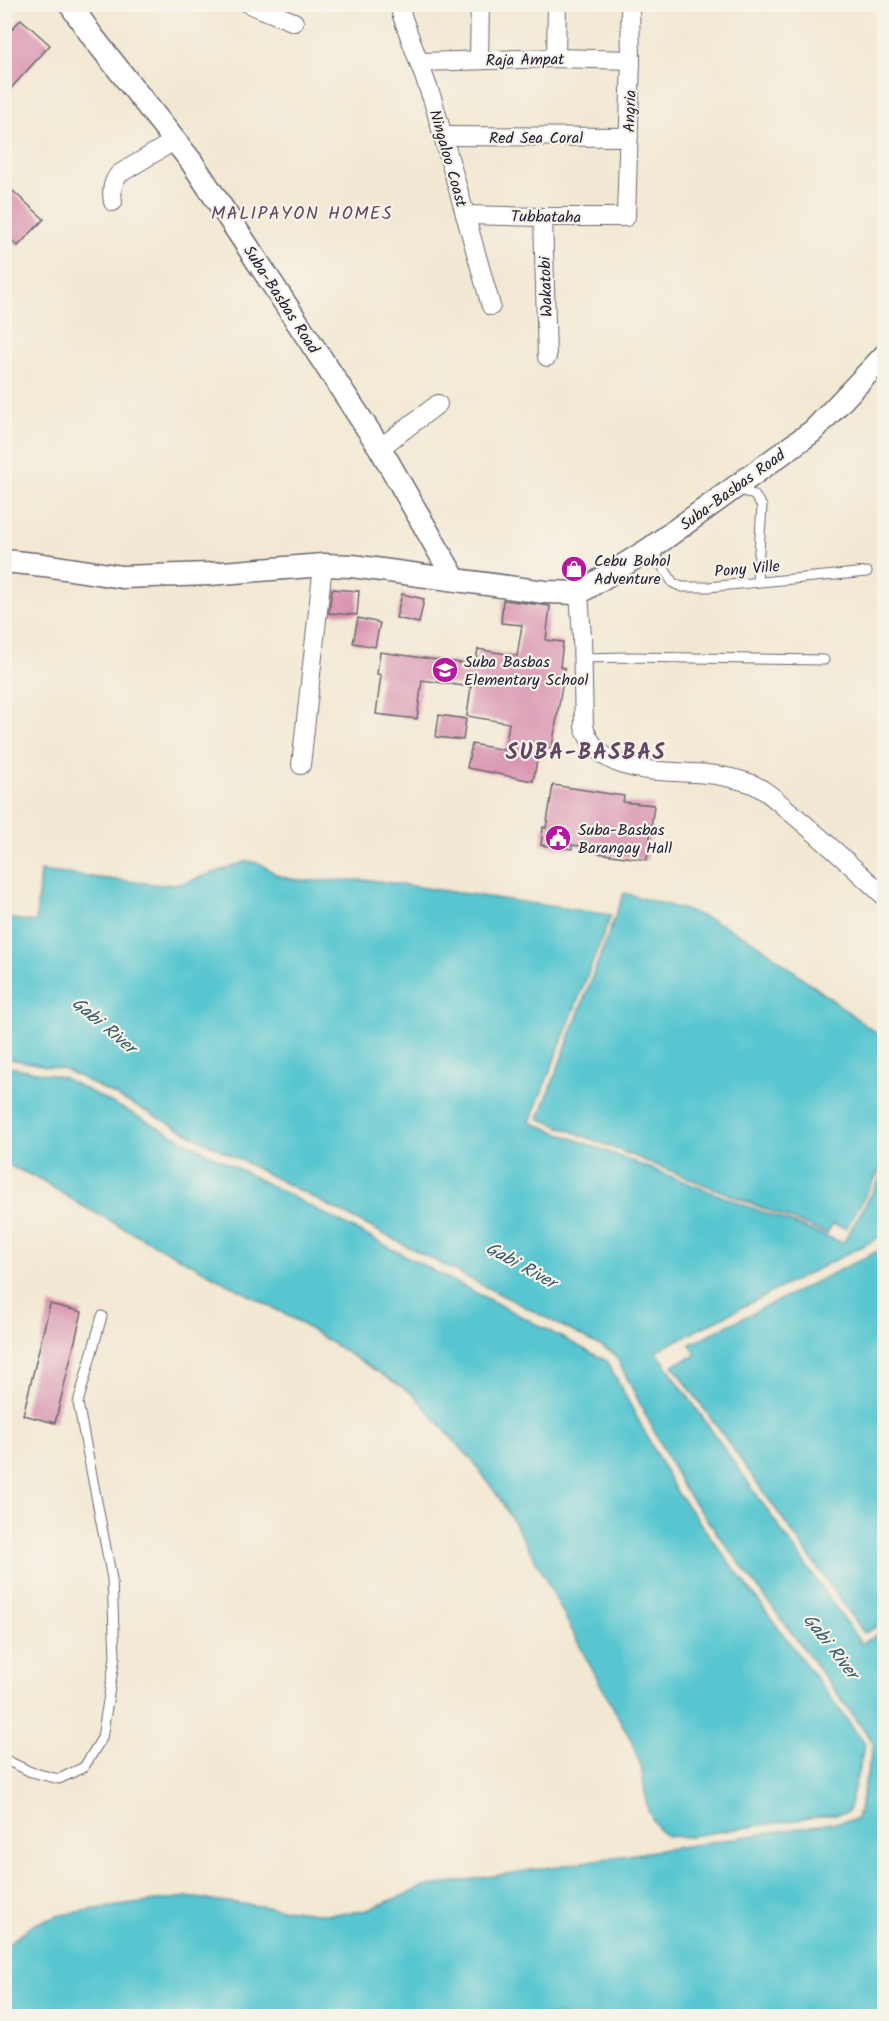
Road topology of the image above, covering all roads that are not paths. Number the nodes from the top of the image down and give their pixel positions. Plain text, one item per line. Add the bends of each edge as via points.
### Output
1 (70, 4) edge
2 (249, 4) edge
3 (480, 4) edge
4 (557, 4) edge
5 (630, 4) edge
6 (402, 9) edge
7 (294, 21) dead end
8 (556, 58) junction
9 (479, 60) junction
10 (631, 60) junction
11 (420, 62) junction
12 (443, 136) junction
13 (629, 137) junction
14 (174, 141) junction
15 (112, 202) dead end
16 (465, 215) junction
17 (543, 217) junction
18 (626, 217) joint
19 (491, 306) dead end
20 (885, 356) edge
21 (547, 357) dead end
22 (438, 404) dead end
23 (380, 448) junction
24 (735, 488) junction
25 (651, 548) junction
26 (4, 561) edge
27 (323, 565) junction
28 (867, 572) dead end
29 (454, 579) junction
30 (757, 582) junction
31 (579, 593) junction
32 (582, 658) junction
33 (824, 660) dead end
34 (301, 765) dead end
35 (885, 896) edge
36 (102, 1316) dead end
37 (4, 1760) edge

1 - 14 street, Suba-Basbas Road
2 - 7 street
3 - 9 street
4 - 8 street
5 - 10 street, Angria
6 - 11 street, Ningaloo Coast
8 - 9 street, Raja Ampat
8 - 10 street, Raja Ampat
9 - 11 street, Raja Ampat
10 - 13 street, Angria
11 - 12 street, Ningaloo Coast
12 - 13 street, Red Sea Coral
12 - 16 street, Ningaloo Coast
13 - 18 street, Angria
14 - 15 street via 119,174 114,180
14 - 23 street, Suba-Basbas Road
16 - 17 street, Tubbataha
16 - 19 street, Ningaloo Coast
17 - 18 street, Tubbataha
17 - 21 street, Wakatobi
20 - 24 street, Suba-Basbas Road via 813,431
22 - 23 street
23 - 29 street, Suba-Basbas Road
24 - 25 street, Suba-Basbas Road
24 - 30 lane via 754,495 762,506
25 - 30 lane, Pony Ville via 673,583 682,587
25 - 31 street, Suba-Basbas Road
26 - 27 street via 122,577
27 - 29 street
27 - 34 street
28 - 30 lane, Pony Ville
29 - 31 street
31 - 32 street
32 - 33 lane
32 - 35 street via 584,727 603,756 616,763 655,771 708,774 757,785
36 - 37 lane via 78,1403 112,1579 115,1657 102,1738 84,1767 59,1779

